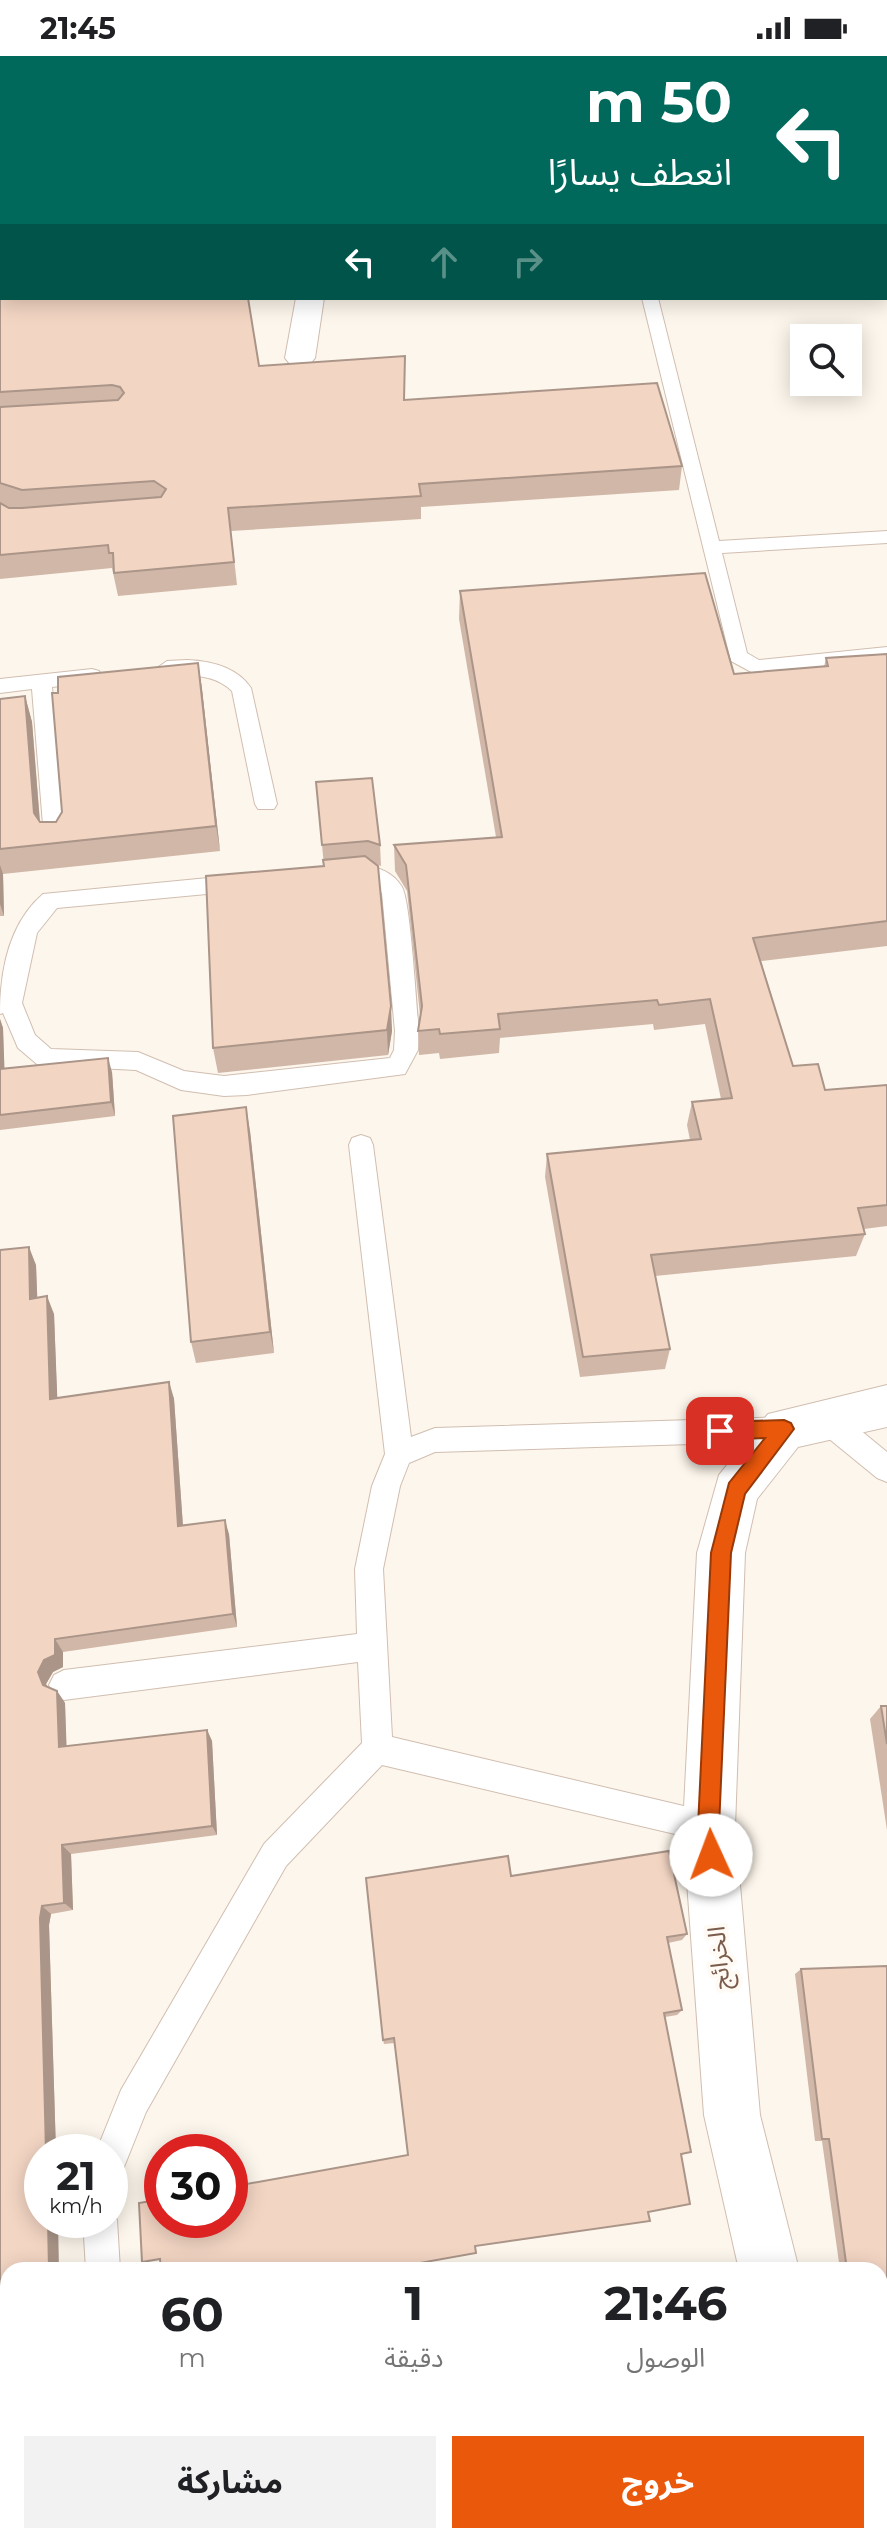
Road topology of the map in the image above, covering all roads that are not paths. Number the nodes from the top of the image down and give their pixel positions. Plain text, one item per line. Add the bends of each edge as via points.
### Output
1 (310, 300) edge
2 (650, 300) edge
3 (300, 358) dead end
4 (887, 537) edge
5 (711, 548) junction
6 (887, 654) edge
7 (151, 669) edge
8 (119, 673) edge
9 (41, 681) junction
10 (0, 686) edge
11 (266, 804) dead end
12 (55, 837) edge
13 (321, 876) edge
14 (258, 882) edge
15 (5, 1004) edge
16 (361, 1145) dead end
17 (887, 1406) edge
18 (805, 1424) junction
19 (399, 1454) junction
20 (887, 1469) edge
21 (372, 1646) junction
22 (64, 1685) dead end
23 (377, 1749) junction
24 (709, 1827) junction
25 (120, 2134) edge
26 (101, 2238) edge
27 (103, 2262) edge
28 (767, 2262) edge

1 - 3 street
2 - 5 lane
4 - 5 lane
5 - 6 lane via 738,656 755,667
7 - 11 lane via 205,668 224,673 243,690
8 - 9 lane
9 - 10 lane
9 - 12 lane
13 - 15 lane via 369,872 386,880 393,891 407,1031 406,1050 397,1067 224,1086 181,1080 138,1061 46,1058 26,1041
14 - 15 lane via 51,900 37,909 23,938
16 - 19 lane
17 - 18 street
18 - 19 lane via 435,1440
18 - 20 lane
18 - 24 street, الخرائج via 736,1490 721,1553
19 - 21 lane via 386,1486 369,1569
21 - 22 lane
21 - 23 lane
23 - 24 lane
23 - 25 lane via 275,1855 133,2102
24 - 28 street, الخرائج via 732,2115
26 - 27 lane

